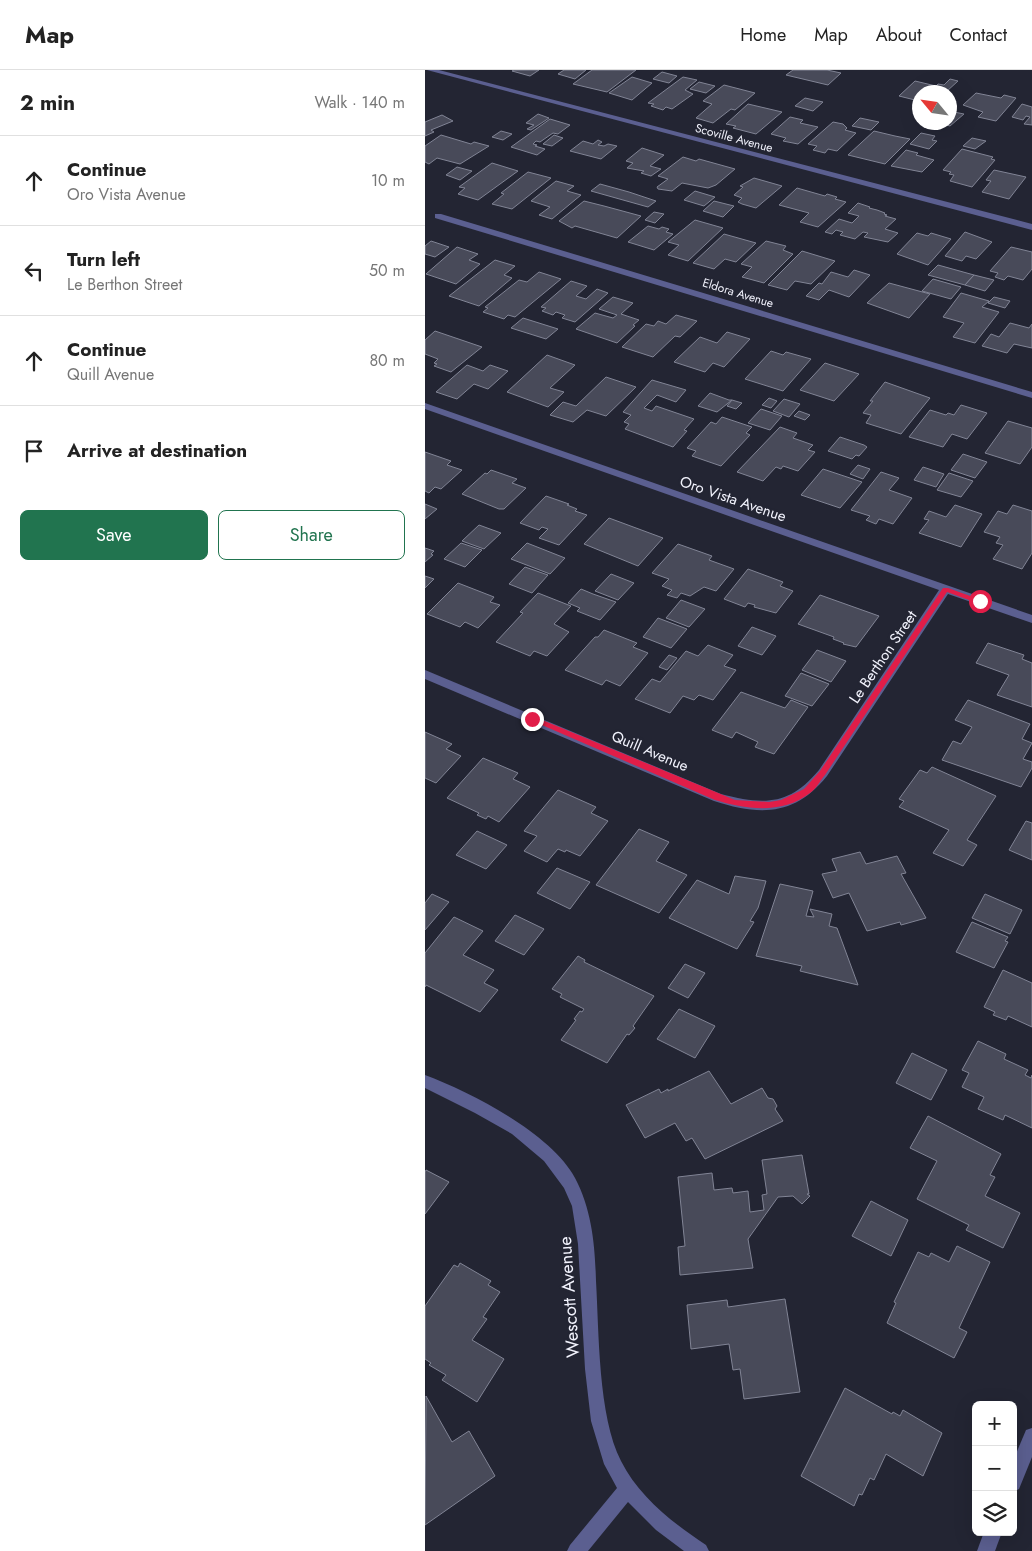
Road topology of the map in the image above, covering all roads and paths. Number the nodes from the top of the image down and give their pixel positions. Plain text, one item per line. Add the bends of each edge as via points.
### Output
1 (431, 70) edge
2 (438, 216) dead end
3 (1032, 228) edge
4 (1032, 395) edge
5 (425, 406) edge
6 (946, 589) junction
7 (1032, 619) edge
8 (425, 674) edge
9 (845, 741) joint
10 (425, 1081) edge
11 (1032, 1436) edge
12 (1017, 1473) edge
13 (628, 1489) junction
14 (991, 1536) edge
15 (576, 1551) edge
16 (700, 1551) edge
17 (985, 1551) edge

1 - 3 street, Scoville Avenue
2 - 4 street, Eldora Avenue
5 - 6 street, Oro Vista Avenue
6 - 7 street, Oro Vista Avenue
6 - 9 street, Le Berthon Street
8 - 9 street, Quill Avenue via 735,803 769,805 795,798 807,791 823,773
10 - 13 street, Wescott Avenue via 529,1138 563,1173 581,1211 585,1228 599,1411 604,1438 613,1463
11 - 12 street
13 - 15 street
13 - 16 street, Wescott Avenue via 653,1515
14 - 17 street

